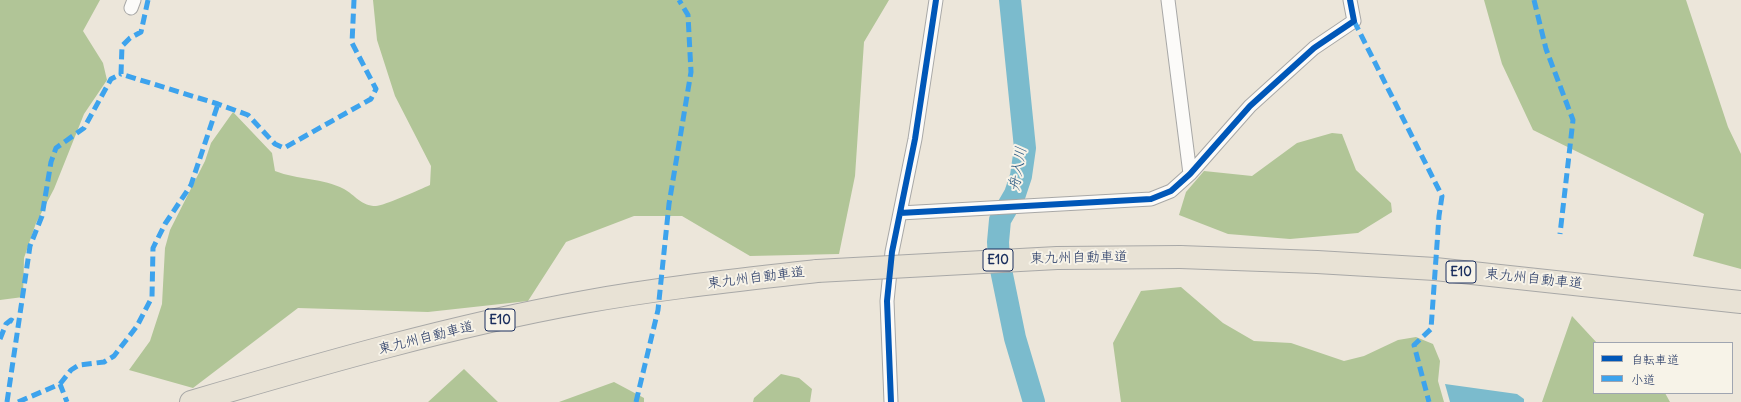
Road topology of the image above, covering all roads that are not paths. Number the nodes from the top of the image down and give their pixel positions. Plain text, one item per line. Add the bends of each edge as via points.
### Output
1 (936, 0) edge
2 (1168, 0) edge
3 (1350, 0) edge
4 (1190, 174) junction
5 (900, 213) junction
6 (1741, 302) edge
7 (191, 402) edge
8 (891, 402) edge

1 - 5 street via 915,139
2 - 4 street
3 - 4 street via 1354,21 1314,48 1250,106
4 - 5 street via 1171,191 1151,199
5 - 8 street via 892,252 887,301
6 - 7 highway, 東九州自動車道 / E10, bridge via 1435,270 1180,256 1057,258 817,271 700,284 583,302 434,335 306,368

